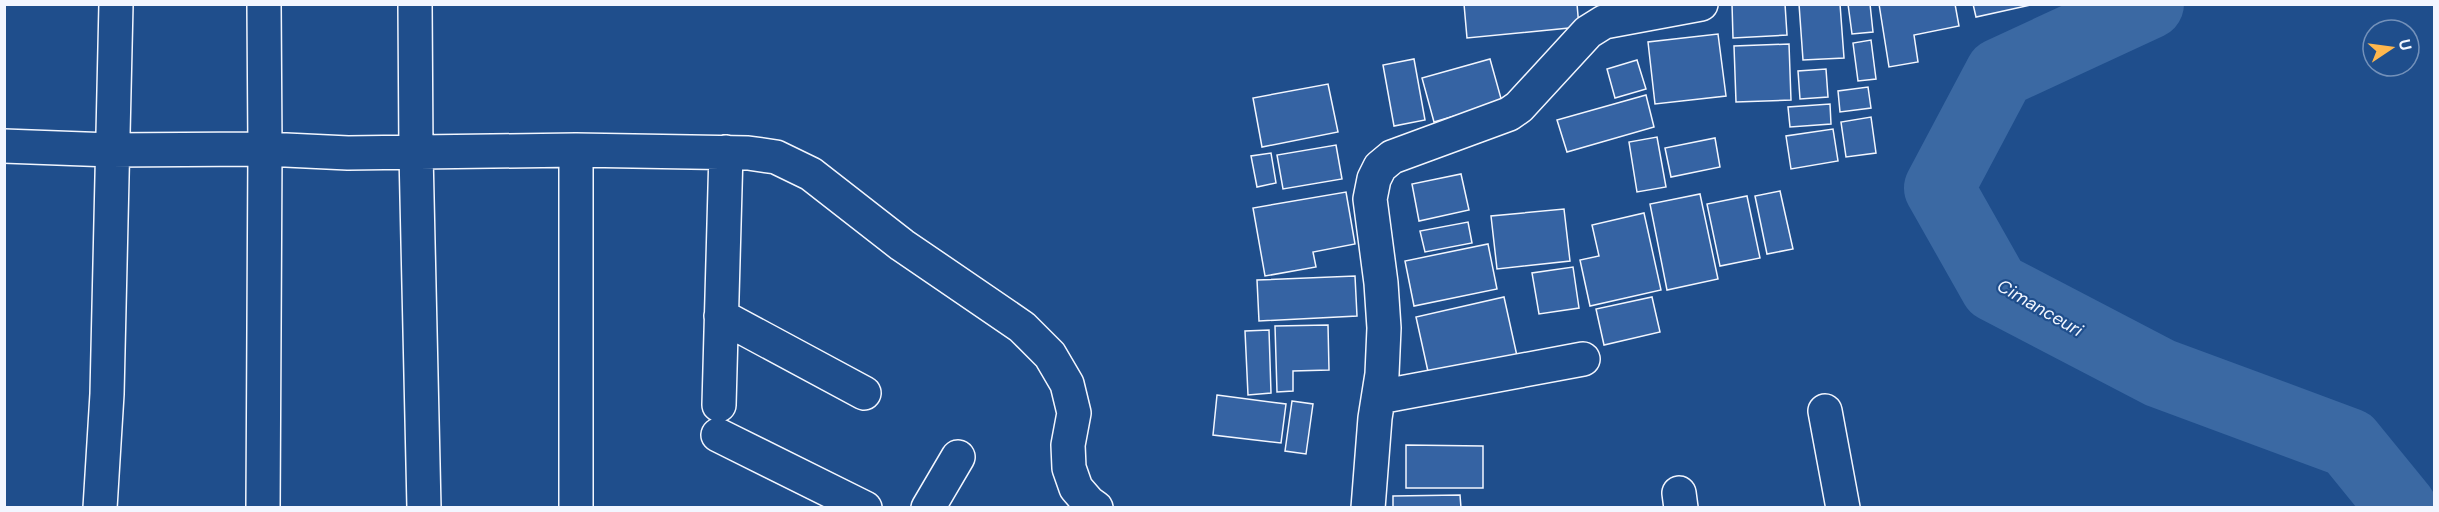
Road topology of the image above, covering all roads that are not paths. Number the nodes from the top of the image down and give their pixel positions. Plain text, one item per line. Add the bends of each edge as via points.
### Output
1 (116, 4) edge
2 (264, 4) edge
3 (416, 4) edge
4 (1701, 4) edge
5 (4, 146) edge
6 (265, 149) junction
7 (111, 150) junction
8 (576, 150) junction
9 (726, 152) junction
10 (416, 153) junction
11 (721, 316) junction
12 (1583, 359) dead end
13 (864, 393) dead end
14 (1379, 397) junction
15 (1825, 411) dead end
16 (958, 457) dead end
17 (100, 507) edge
18 (263, 507) edge
19 (424, 507) edge
20 (576, 507) edge
21 (865, 507) edge
22 (928, 507) edge
23 (1096, 507) edge
24 (1368, 507) edge
25 (1843, 507) edge

1 - 7 street
2 - 6 street
3 - 10 street
4 - 14 street via 1604,22 1574,44 1509,114 1392,157 1380,167 1370,199 1384,328
5 - 7 street
6 - 7 street
6 - 10 street
6 - 18 street
7 - 17 street
8 - 9 street
8 - 10 street
8 - 20 street
9 - 11 street
9 - 23 street via 776,157 811,174 902,245 1022,327 1050,355 1067,384 1074,413 1068,445 1069,468 1076,488
10 - 19 street
11 - 13 street
11 - 21 street via 718,420
12 - 14 street
14 - 24 street
15 - 25 street
16 - 22 street

